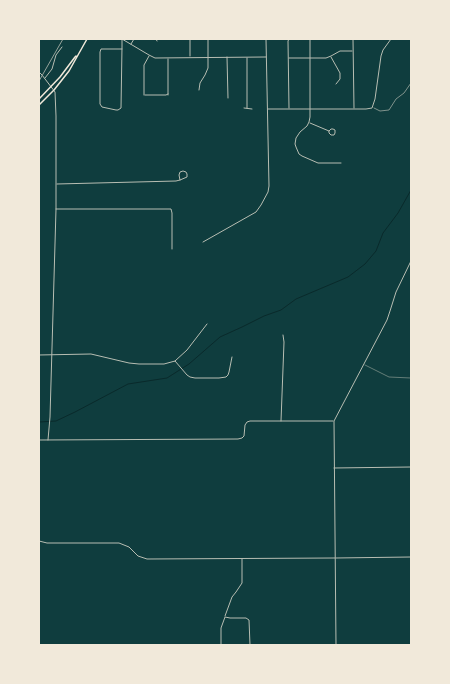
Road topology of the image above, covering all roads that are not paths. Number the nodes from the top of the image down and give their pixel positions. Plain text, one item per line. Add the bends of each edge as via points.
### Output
1 (87, 39) edge
2 (122, 39) edge
3 (134, 39) edge
4 (190, 39) edge
5 (208, 39) edge
6 (266, 39) edge
7 (289, 39) edge
8 (310, 39) edge
9 (353, 39) edge
10 (391, 39) edge
11 (131, 44) junction
12 (62, 47) dead end
13 (122, 49) junction
14 (353, 51) junction
15 (149, 55) junction
16 (76, 56) junction
17 (331, 56) junction
18 (208, 57) junction
19 (227, 57) junction
20 (247, 57) junction
21 (266, 57) junction
22 (168, 58) junction
23 (190, 58) junction
24 (288, 58) junction
25 (310, 58) junction
26 (39, 72) edge
27 (45, 78) junction
28 (336, 84) dead end
29 (51, 86) junction
30 (54, 90) junction
31 (199, 90) dead end
32 (228, 98) dead end
33 (39, 99) edge
34 (39, 105) edge
35 (244, 108) dead end
36 (247, 108) junction
37 (252, 109) dead end
38 (268, 109) junction
39 (289, 109) junction
40 (310, 109) junction
41 (354, 109) junction
42 (309, 122) junction
43 (329, 131) dead end
44 (341, 163) dead end
45 (180, 180) junction
46 (56, 184) junction
47 (56, 209) junction
48 (203, 242) dead end
49 (172, 249) dead end
50 (411, 261) edge
51 (207, 324) dead end
52 (283, 335) dead end
53 (39, 355) edge
54 (52, 355) junction
55 (232, 357) dead end
56 (175, 361) junction
57 (363, 364) junction
58 (411, 378) edge
59 (281, 421) junction
60 (334, 421) junction
61 (39, 440) edge
62 (48, 440) junction
63 (411, 467) edge
64 (334, 468) junction
65 (39, 541) edge
66 (411, 557) edge
67 (335, 558) junction
68 (242, 559) junction
69 (225, 617) junction
70 (221, 645) edge
71 (250, 645) edge
72 (336, 645) edge

1 - 16 main road
2 - 11 street
2 - 13 street
3 - 11 street
4 - 23 street
5 - 18 street
6 - 21 street
7 - 24 street
8 - 25 street
9 - 14 street
10 - 41 street via 382,53 372,107
11 - 15 street
12 - 27 street
13 - 13 street via 121,108 117,110 100,104 100,52 104,48
14 - 17 street via 340,51
14 - 41 street
15 - 22 street
15 - 22 street via 144,65 144,95 168,95
16 - 29 main road
16 - 30 main road
17 - 25 street
17 - 28 street via 340,73 340,79
18 - 19 street
18 - 23 street
18 - 31 street via 207,72
19 - 20 street
19 - 32 street
20 - 21 street
20 - 36 street
21 - 38 street
22 - 23 street
24 - 25 street
24 - 39 street
25 - 40 street
26 - 27 street
27 - 29 street
29 - 30 street
29 - 33 main road
30 - 34 main road
30 - 46 street
35 - 36 street
36 - 37 street
38 - 39 street
38 - 48 street via 266,194 256,212
39 - 40 street
40 - 41 street
40 - 42 street
42 - 43 street
42 - 44 street via 296,138 295,144 299,154 318,163
45 - 45 street via 187,177 186,172 180,172
45 - 46 street
46 - 47 street
47 - 49 street via 171,209
47 - 54 street
50 - 57 street via 402,276 388,317
51 - 56 street
52 - 59 street
53 - 54 street
54 - 56 street via 94,354 139,364 164,364
54 - 62 street
55 - 56 street via 229,374 226,377 214,378 192,378
57 - 58 lane via 390,377
57 - 60 street
59 - 60 street
59 - 62 street via 248,422 244,426 244,436 239,439
60 - 64 street
61 - 62 street
63 - 64 street
64 - 67 street
65 - 68 street via 119,543 147,560
66 - 67 street
67 - 68 street
67 - 72 street
68 - 69 street via 242,583 232,597
69 - 70 street via 221,628
69 - 71 street via 249,620

